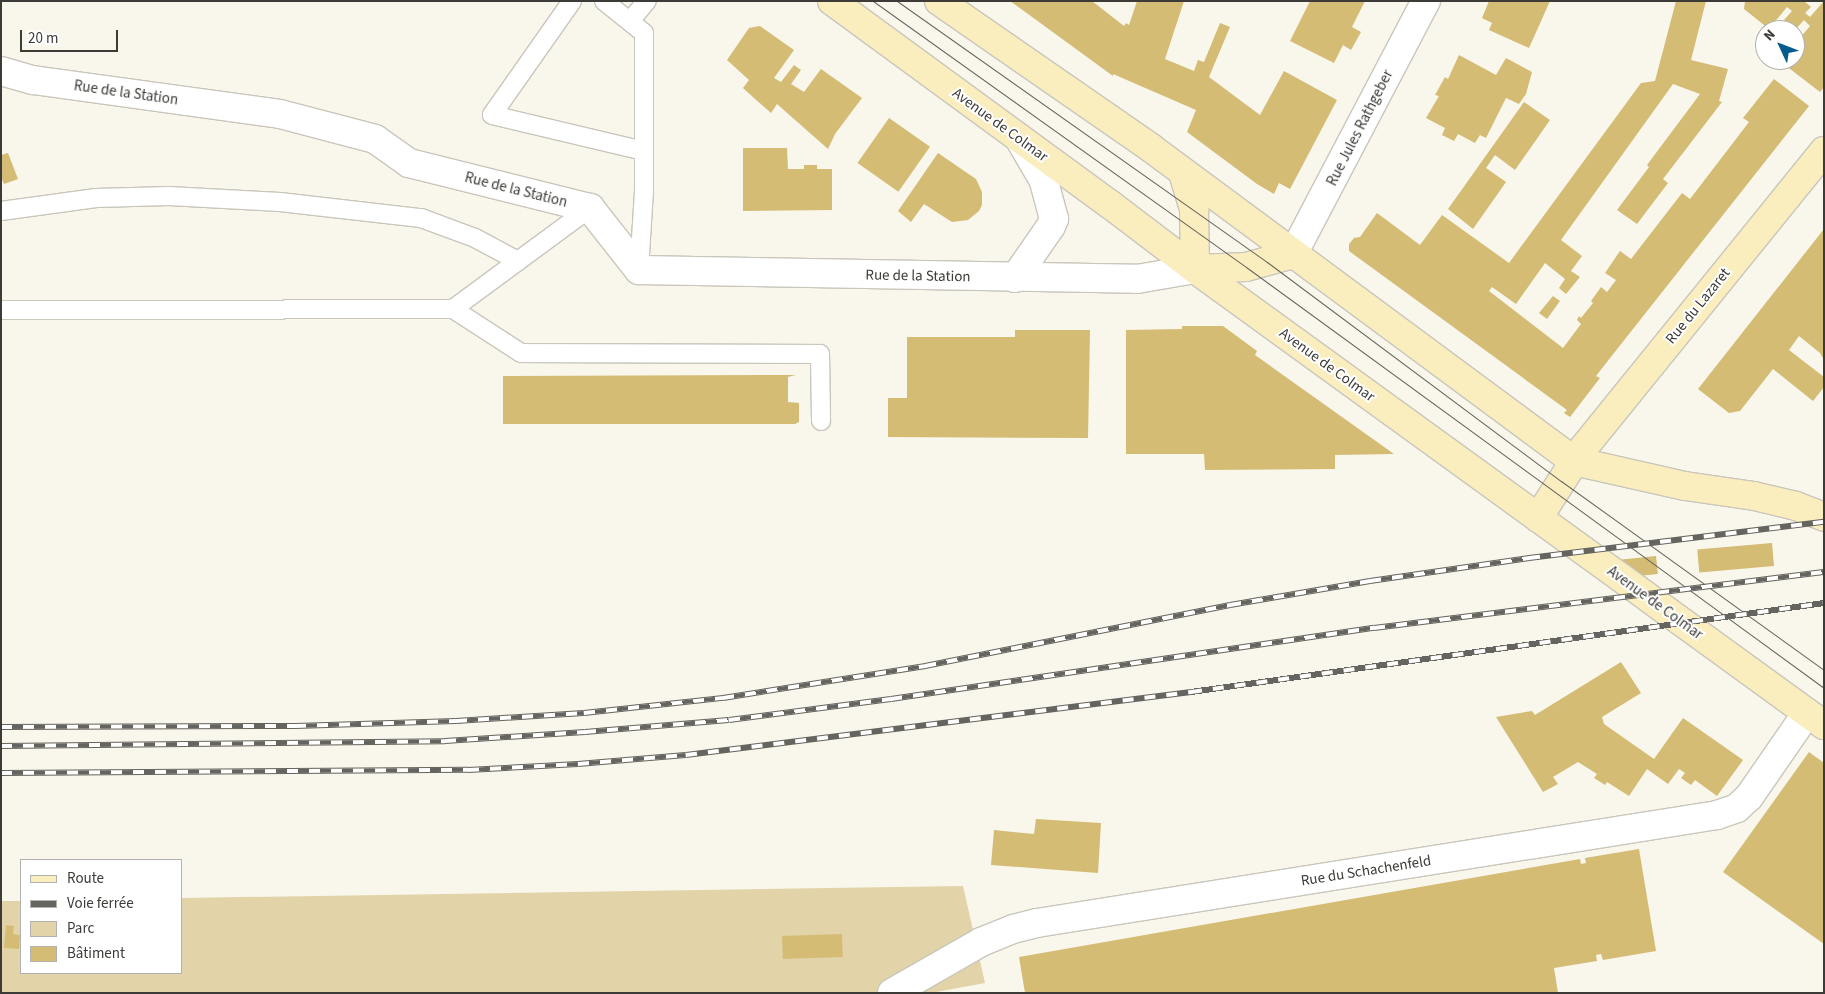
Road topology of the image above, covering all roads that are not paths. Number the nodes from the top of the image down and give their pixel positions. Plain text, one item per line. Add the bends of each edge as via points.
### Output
1 (572, 1) edge
2 (604, 1) edge
3 (647, 1) edge
4 (832, 1) edge
5 (939, 1) edge
6 (1426, 1) edge
7 (630, 21) junction
8 (1, 71) edge
9 (1020, 140) junction
10 (644, 151) junction
11 (1824, 151) edge
12 (1183, 173) junction
13 (590, 208) junction
14 (1, 211) edge
15 (1293, 254) junction
16 (518, 261) junction
17 (1194, 269) junction
18 (638, 270) junction
19 (1015, 278) junction
20 (453, 309) junction
21 (1, 310) edge
22 (821, 421) dead end
23 (1574, 461) junction
24 (1824, 517) edge
25 (1538, 518) junction
26 (1816, 719) edge
27 (892, 993) edge

1 - 10 lane via 492,115
2 - 7 lane
3 - 7 lane
4 - 9 main road, Avenue de Colmar
5 - 12 main road
6 - 15 street, Rue Jules Rathgeber
7 - 10 lane via 644,33
8 - 13 street, Rue de la Station via 33,80 280,114 375,139 409,163
9 - 17 main road, Avenue de Colmar via 1111,204
9 - 19 street via 1044,182 1054,219
10 - 18 lane
11 - 23 main road, Rue du Lazaret
12 - 15 main road
12 - 17 main road via 1194,210
13 - 16 lane
13 - 18 street
14 - 16 lane via 96,198 169,196 280,202 421,218 475,238
15 - 17 main road via 1246,267
15 - 23 main road
16 - 20 lane
17 - 19 street, Rue de la Station via 1137,278
17 - 25 main road, Avenue de Colmar
18 - 19 street, Rue de la Station
20 - 21 lane
20 - 22 lane via 521,353 820,354
23 - 24 main road via 1685,486 1754,496
23 - 25 main road, Rue du Lazaret
25 - 26 main road, Avenue de Colmar
26 - 27 street, Rue du Schachenfeld via 1749,797 1737,808 1717,815 1037,923 981,942

